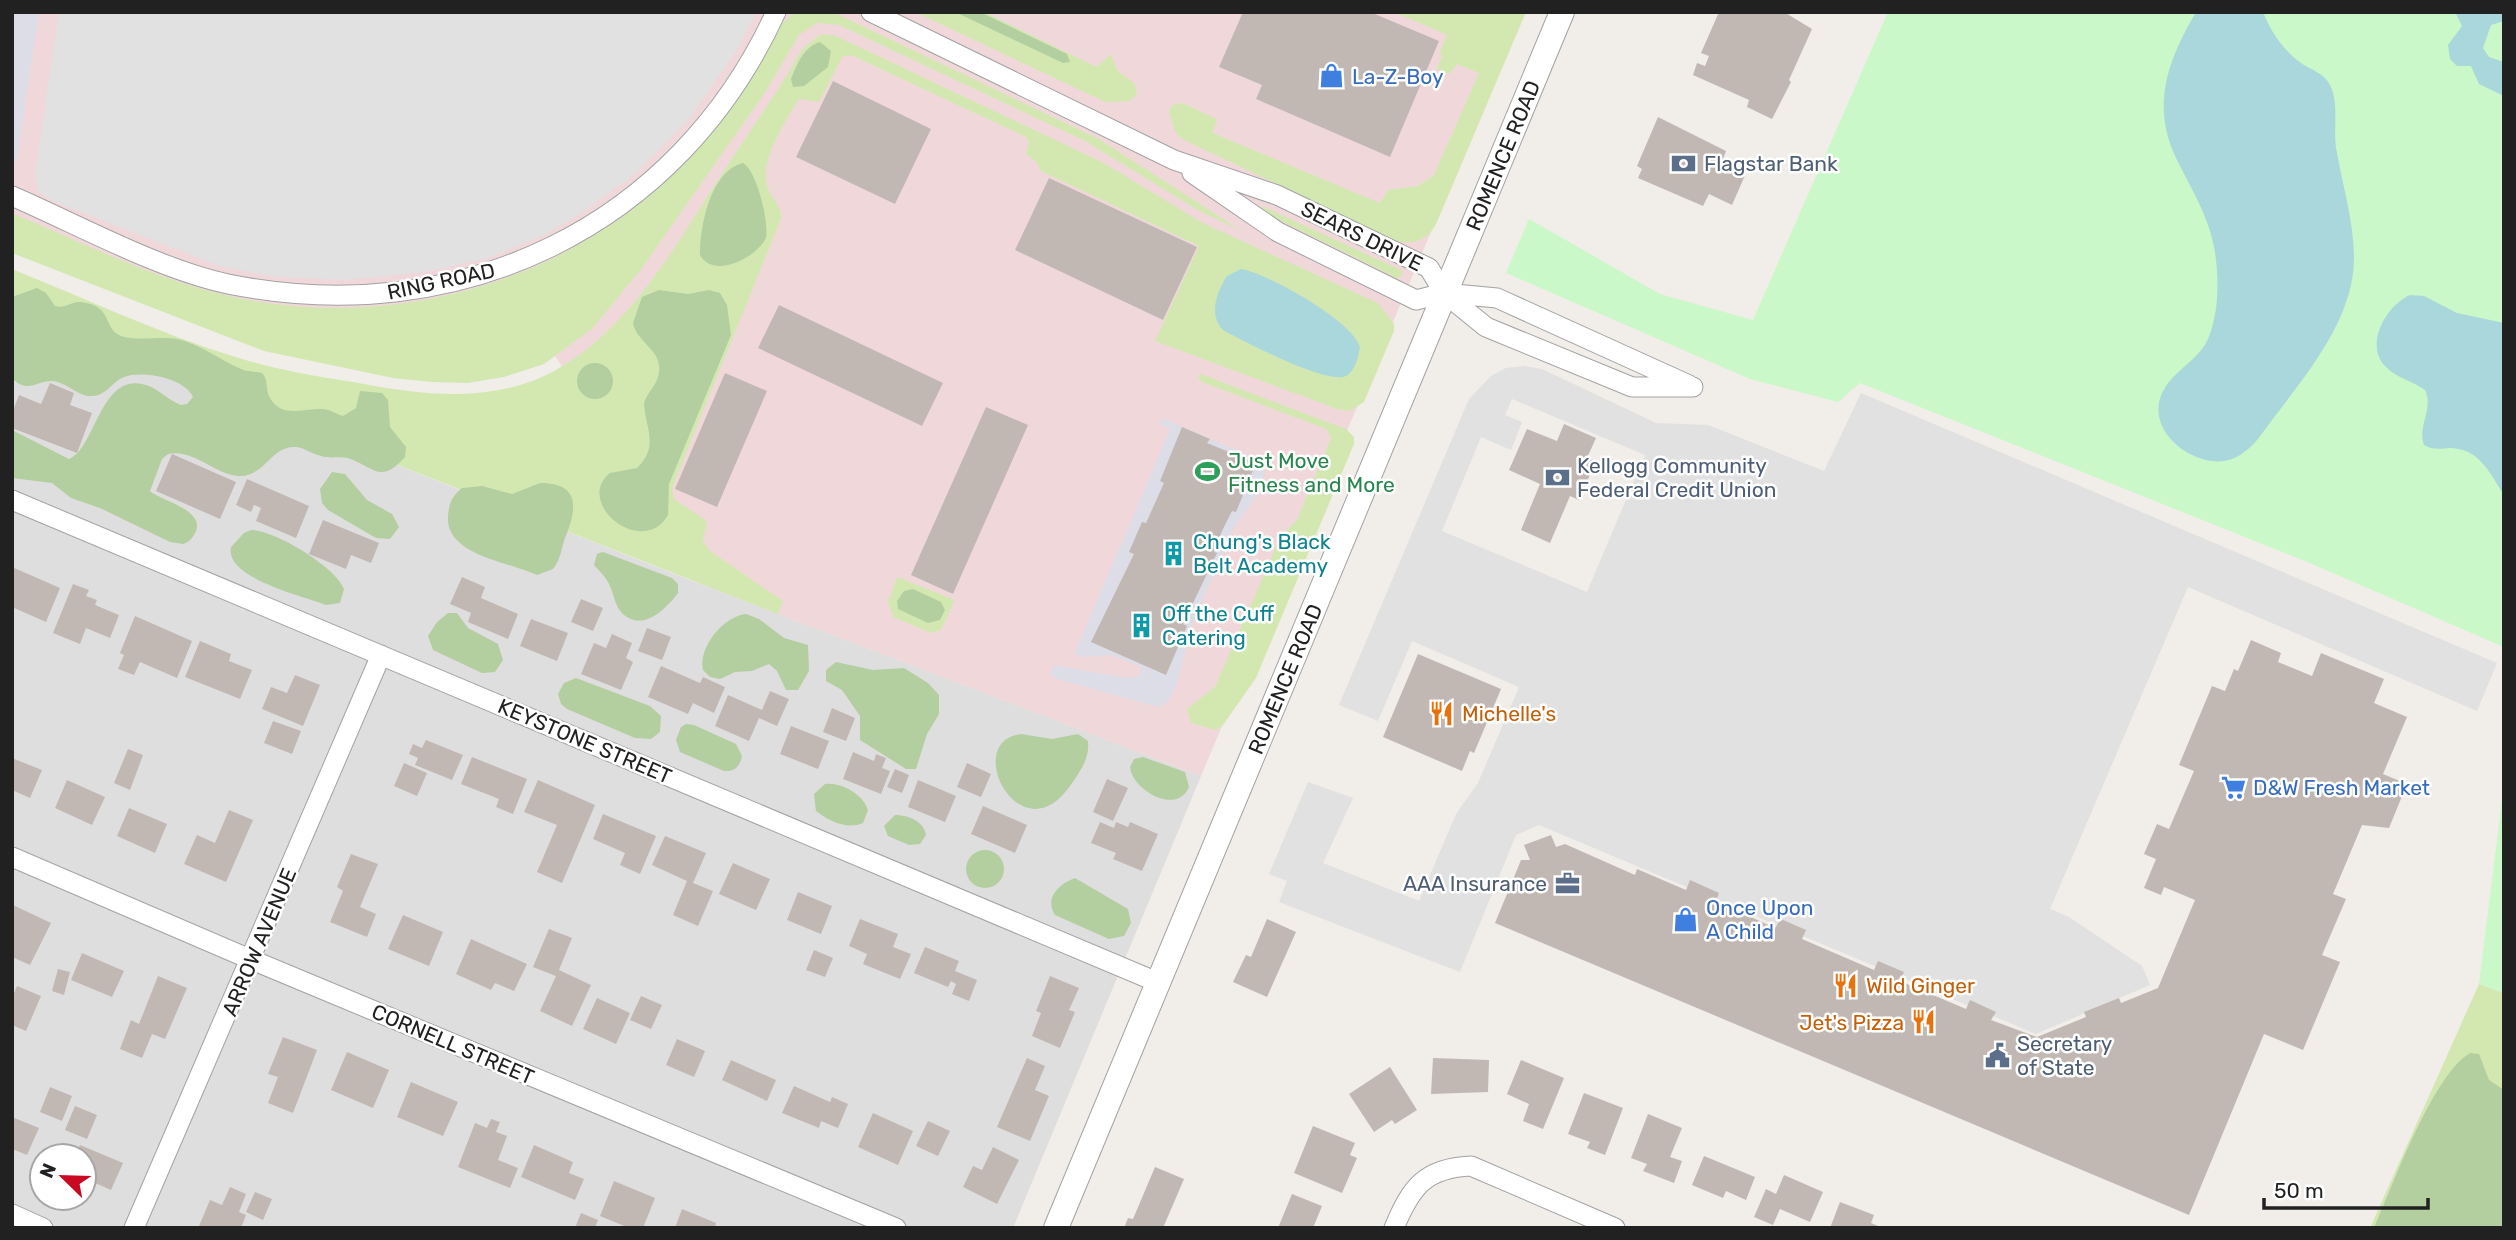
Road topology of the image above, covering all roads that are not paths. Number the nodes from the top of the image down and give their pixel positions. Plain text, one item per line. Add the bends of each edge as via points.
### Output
1 (776, 12) edge
2 (871, 12) edge
3 (1562, 12) edge
4 (1174, 160) junction
5 (12, 196) edge
6 (1444, 293) junction
7 (12, 500) edge
8 (381, 655) junction
9 (12, 857) edge
10 (252, 960) junction
11 (1157, 982) junction
12 (12, 1214) edge
13 (43, 1228) edge
14 (134, 1228) edge
15 (896, 1228) edge
16 (1056, 1228) edge
17 (1394, 1228) edge
18 (1615, 1228) edge

1 - 5 street, RING ROAD via 710,120 643,187 551,250 461,281 351,295 227,283 169,264
2 - 4 street, SEARS DRIVE
3 - 6 street, ROMENCE ROAD
4 - 6 street, SEARS DRIVE via 1299,204 1429,268
4 - 6 street, SEARS DRIVE via 1296,242 1416,300
6 - 6 street via 1486,327 1632,387 1693,387 1497,298
6 - 11 street, ROMENCE ROAD
7 - 8 street, KEYSTONE STREET
8 - 10 street, ARROW AVENUE
8 - 11 street, KEYSTONE STREET
9 - 10 street, CORNELL STREET
10 - 14 street, ARROW AVENUE
10 - 15 street, CORNELL STREET
11 - 16 street, ROMENCE ROAD
12 - 13 street
17 - 18 street via 1408,1195 1446,1167 1471,1166

